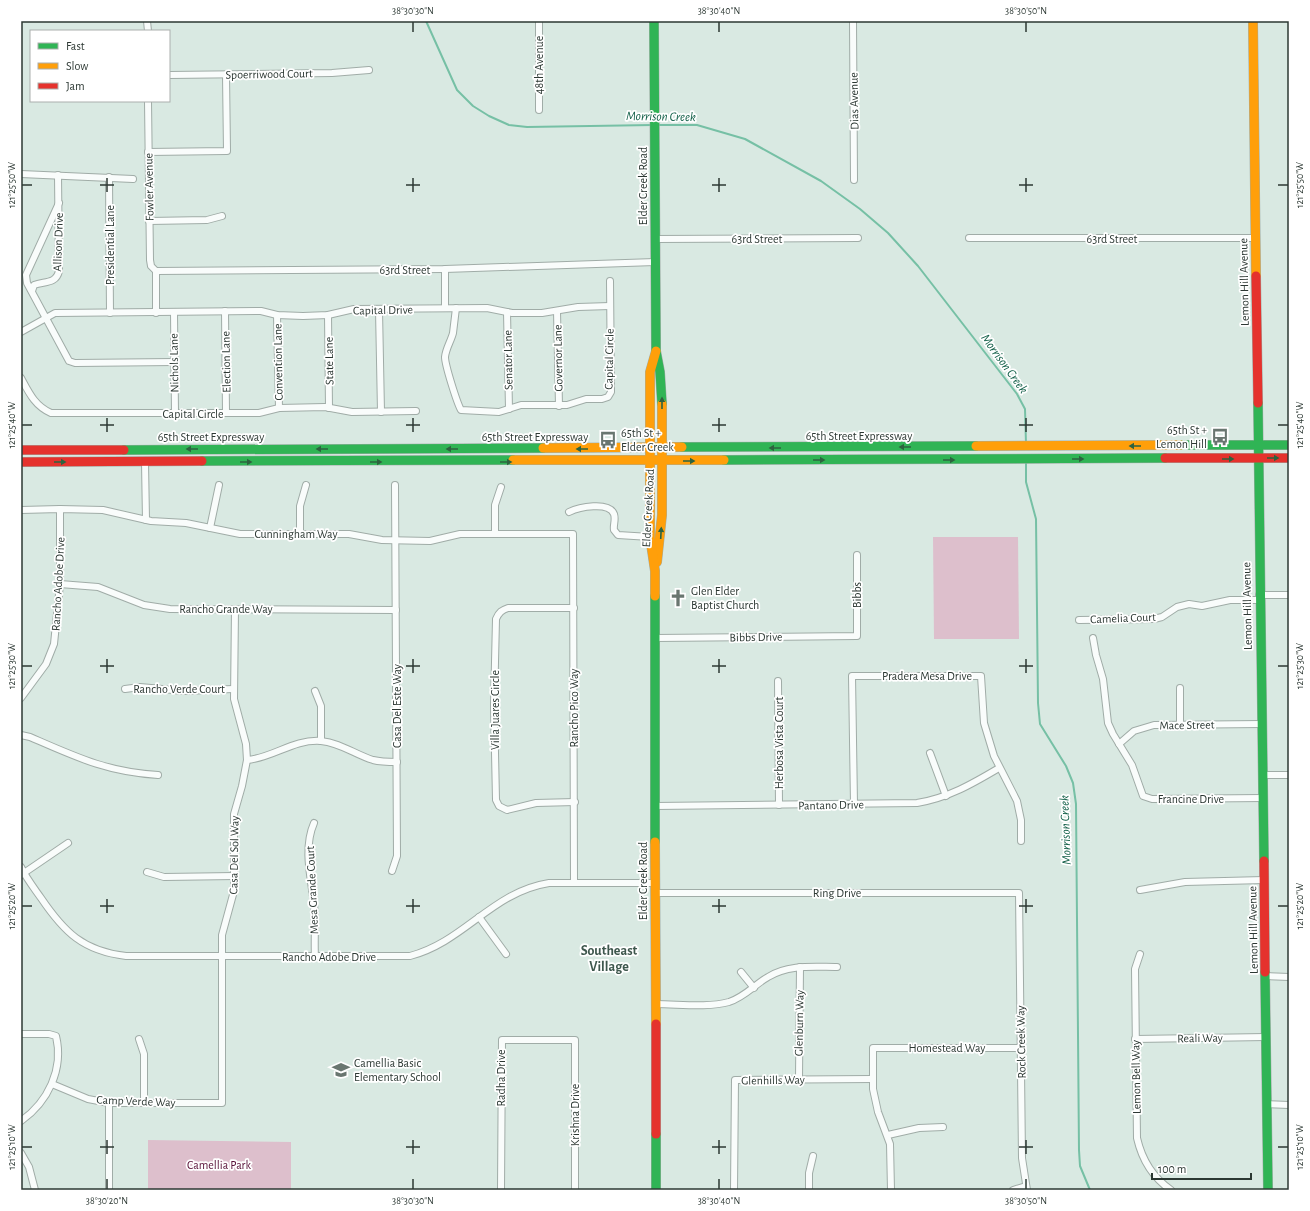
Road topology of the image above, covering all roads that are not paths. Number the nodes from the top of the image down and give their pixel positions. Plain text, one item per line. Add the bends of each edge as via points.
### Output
1 (539, 21) edge
2 (654, 21) edge
3 (853, 21) edge
4 (1253, 21) edge
5 (369, 70) dead end
6 (226, 75) junction
7 (170, 76) edge
8 (148, 102) edge
9 (539, 110) dead end
10 (148, 152) junction
11 (21, 174) edge
12 (58, 175) junction
13 (109, 177) junction
14 (133, 179) dead end
15 (854, 180) dead end
16 (59, 203) junction
17 (222, 216) dead end
18 (149, 221) junction
19 (858, 238) dead end
20 (969, 238) dead end
21 (1256, 238) junction
22 (655, 239) junction
23 (655, 262) junction
24 (445, 269) junction
25 (156, 271) junction
26 (610, 281) dead end
27 (32, 291) junction
28 (610, 306) junction
29 (445, 308) junction
30 (456, 308) junction
31 (379, 310) junction
32 (225, 311) junction
33 (557, 311) junction
34 (174, 312) junction
35 (507, 312) junction
36 (110, 313) junction
37 (156, 313) junction
38 (277, 315) junction
39 (328, 315) junction
40 (46, 319) junction
41 (21, 332) edge
42 (656, 351) junction
43 (174, 362) junction
44 (21, 378) edge
45 (559, 406) junction
46 (279, 408) junction
47 (330, 408) junction
48 (509, 409) junction
49 (381, 412) junction
50 (416, 412) dead end
51 (175, 414) junction
52 (226, 414) junction
53 (1258, 445) junction
54 (1289, 445) edge
55 (650, 448) junction
56 (662, 448) junction
57 (21, 450) edge
58 (1258, 458) junction
59 (1289, 458) edge
60 (650, 461) junction
61 (662, 461) junction
62 (21, 462) edge
63 (145, 462) junction
64 (395, 484) dead end
65 (218, 485) dead end
66 (306, 485) dead end
67 (501, 487) dead end
68 (60, 508) junction
69 (21, 510) edge
70 (570, 512) dead end
71 (146, 520) junction
72 (210, 528) junction
73 (300, 534) junction
74 (495, 534) junction
75 (573, 534) joint
76 (650, 537) junction
77 (396, 541) junction
78 (857, 555) dead end
79 (655, 571) junction
80 (60, 584) junction
81 (1289, 595) edge
82 (1259, 598) junction
83 (574, 608) junction
84 (235, 609) junction
85 (396, 610) junction
86 (1079, 620) dead end
87 (857, 636) joint
88 (655, 638) junction
89 (1093, 638) dead end
90 (778, 681) dead end
91 (1180, 688) dead end
92 (125, 689) dead end
93 (233, 689) junction
94 (315, 691) dead end
95 (21, 698) edge
96 (1180, 724) junction
97 (1262, 724) junction
98 (21, 735) edge
99 (321, 741) junction
100 (1119, 744) junction
101 (930, 754) dead end
102 (246, 760) junction
103 (397, 762) junction
104 (999, 768) junction
105 (158, 775) dead end
106 (1263, 775) junction
107 (1289, 775) edge
108 (946, 796) junction
109 (1263, 798) junction
110 (575, 802) junction
111 (854, 804) junction
112 (779, 805) junction
113 (655, 806) junction
114 (314, 824) dead end
115 (1021, 841) dead end
116 (68, 843) dead end
117 (392, 871) dead end
118 (22, 872) edge
119 (147, 872) dead end
120 (234, 876) junction
121 (1264, 880) junction
122 (574, 882) junction
123 (655, 883) junction
124 (1140, 890) dead end
125 (655, 893) junction
126 (1019, 893) joint
127 (479, 917) junction
128 (506, 954) dead end
129 (1140, 954) dead end
130 (222, 957) junction
131 (315, 957) junction
132 (800, 967) junction
133 (837, 967) dead end
134 (741, 972) dead end
135 (1265, 976) junction
136 (1289, 976) edge
137 (754, 988) junction
138 (656, 1004) junction
139 (21, 1034) edge
140 (1266, 1036) junction
141 (139, 1039) dead end
142 (575, 1040) joint
143 (1135, 1040) junction
144 (1021, 1048) junction
145 (798, 1079) junction
146 (873, 1079) junction
147 (52, 1084) junction
148 (222, 1102) joint
149 (109, 1103) junction
150 (144, 1103) junction
151 (1267, 1104) junction
152 (1289, 1105) edge
153 (21, 1121) edge
154 (943, 1126) dead end
155 (888, 1135) junction
156 (21, 1153) edge
157 (813, 1156) dead end
158 (1027, 1188) edge
159 (35, 1190) edge
160 (109, 1190) edge
161 (501, 1190) edge
162 (575, 1190) edge
163 (656, 1190) edge
164 (734, 1190) edge
165 (809, 1190) edge
166 (891, 1190) edge
167 (1013, 1190) edge
168 (1171, 1190) edge
169 (1268, 1190) edge

1 - 9 street, 48th Avenue
2 - 22 main road, Elder Creek Road
3 - 15 street, Dias Avenue
4 - 21 main road, Lemon Hill Avenue
5 - 6 street, Spoerriwood Court
6 - 7 street, Spoerriwood Court
6 - 10 street via 227,151
8 - 10 street, Fowler Avenue
10 - 18 street, Fowler Avenue
11 - 12 street
12 - 13 street
12 - 16 street, Allison Drive
13 - 14 street
13 - 36 street, Presidential Lane
16 - 27 street via 26,275 27,284
16 - 27 street, Allison Drive via 58,277 34,285
17 - 18 street via 207,220
18 - 25 street, Fowler Avenue via 150,260
19 - 22 street, 63rd Street
20 - 21 street, 63rd Street
21 - 53 main road, Lemon Hill Avenue
22 - 23 main road, Elder Creek Road
23 - 24 street, 63rd Street
23 - 42 main road, Elder Creek Road
24 - 25 street, 63rd Street
24 - 29 street
25 - 37 street
26 - 28 street, Capital Circle
27 - 40 street
28 - 33 street, Capital Drive via 578,307
28 - 45 street, Capital Circle via 611,392 608,397 602,399 586,399 575,404
29 - 30 street, Capital Drive
29 - 31 street, Capital Drive
30 - 35 street, Capital Drive via 487,308
30 - 48 street, Capital Circle via 453,334 445,358 456,401 461,410 499,412
31 - 39 street, Capital Drive via 349,310
31 - 49 street
32 - 34 street, Capital Drive
32 - 38 street, Capital Drive via 261,311
32 - 52 street, Election Lane
33 - 35 street, Capital Drive
33 - 45 street, Governor Lane
34 - 37 street, Capital Drive
34 - 43 street, Nichols Lane
35 - 48 street, Senator Lane
36 - 37 street, Capital Drive
36 - 40 street, Capital Drive via 55,313
38 - 39 street, Capital Drive
38 - 46 street, Convention Lane
39 - 47 street, State Lane
40 - 41 street, Capital Drive
40 - 43 street via 69,361
42 - 55 main road, Elder Creek Road via 650,372
56 -> 42 main road, Elder Creek Road via 662,370
43 - 51 street, Nichols Lane
44 - 51 street, Capital Circle via 34,401 41,409 51,413
45 - 48 street, Capital Circle via 521,405
46 - 47 street, Capital Circle
46 - 52 street, Capital Circle
47 - 49 street, Capital Circle via 352,412
49 - 50 street, Capital Circle
51 - 52 street, Capital Circle
53 - 54 main road, 65th Street Expressway
53 -> 56 main road, 65th Street Expressway
53 - 58 main road, Lemon Hill Avenue
55 - 56 main road, 65th Street Expressway
55 -> 57 main road, 65th Street Expressway
55 - 60 main road, Elder Creek Road
56 - 61 main road, Elder Creek Road
58 -> 59 main road, 65th Street Expressway
61 -> 58 main road, 65th Street Expressway
58 - 82 main road, Lemon Hill Avenue
60 - 61 main road, 65th Street Expressway
63 -> 60 main road, 65th Street Expressway
60 - 76 main road, Elder Creek Road
79 -> 61 main road, Elder Creek Road via 662,537
62 -> 63 main road, 65th Street Expressway
63 - 71 street
64 - 77 street, Casa Del Este Way
65 - 72 street
66 - 73 street via 300,506
67 - 74 street via 495,505
68 - 69 street, Cunningham Way
68 - 71 street, Cunningham Way via 104,510
68 - 80 street, Rancho Adobe Drive
70 - 76 street via 578,507 605,507 613,512 614,530 618,535
71 - 72 street, Cunningham Way
72 - 73 street, Cunningham Way via 240,534
73 - 77 street, Cunningham Way via 349,534
74 - 75 street, Cunningham Way
74 - 77 street, Cunningham Way via 460,534 437,540
75 - 83 street, Rancho Pico Way
76 - 79 main road, Elder Creek Road
77 - 85 street, Casa Del Este Way
78 - 87 street, Bibbs
79 - 88 main road, Elder Creek Road
80 - 84 street, Rancho Grande Way via 98,587 155,607
80 - 95 street, Rancho Adobe Drive via 56,631 50,654 40,674
81 - 82 street, Camelia Court
82 - 86 street, Camelia Court via 1230,600 1202,606 1190,604 1177,607 1154,619
82 - 97 main road, Lemon Hill Avenue
83 - 110 street, Rancho Pico Way
83 - 110 street, Villa Juares Circle via 501,610 496,619 494,705 496,800 499,806 507,810 536,803
84 - 85 street, Rancho Grande Way
84 - 93 street, Casa Del Sol Way
85 - 103 street, Casa Del Este Way
87 - 88 street, Bibbs Drive
88 - 113 main road, Elder Creek Road
89 - 100 street, Francine Drive via 1103,679 1108,723
90 - 112 street, Herbosa Vista Court
91 - 96 street
92 - 93 street, Rancho Verde Court
93 - 102 street, Casa Del Sol Way via 236,711 246,744
94 - 99 street via 321,706
96 - 97 street, Mace Street
96 - 100 street, Mace Street via 1144,727
97 - 106 main road, Lemon Hill Avenue
98 - 105 street via 90,763 128,772
99 - 102 street via 298,743 262,757
99 - 103 street via 348,748 373,760
100 - 109 street, Francine Drive via 1132,765 1143,796 1152,799
101 - 108 street
102 - 120 street, Casa Del Sol Way via 244,780 234,814
103 - 117 street, Casa Del Este Way via 398,856
104 - 108 street, Pantano Drive via 962,790
104 - 111 street, Pradera Mesa Drive via 984,723 981,676 852,676
104 - 115 street, Pradera Mesa Drive via 1017,801 1021,820
106 - 107 street
106 - 109 main road, Lemon Hill Avenue
108 - 111 street, Pantano Drive via 917,803
109 - 121 main road, Lemon Hill Avenue
110 - 122 street, Rancho Pico Way
111 - 112 street, Pantano Drive
112 - 113 street, Pantano Drive
113 - 123 main road, Elder Creek Road
114 - 131 street, Mesa Grande Court via 309,839
116 - 118 street
118 - 130 street, Rancho Adobe Drive via 58,923 78,940 100,951 126,956
119 - 120 street via 164,877
120 - 130 street, Casa Del Sol Way via 233,902 222,935
121 - 124 street via 1185,882
121 - 135 main road, Lemon Hill Avenue
122 - 123 street, Rancho Adobe Drive
122 - 127 street, Rancho Adobe Drive via 549,883 525,888
123 - 125 main road, Elder Creek Road
125 - 126 street, Ring Drive
125 - 138 main road, Elder Creek Road
126 - 144 street, Rock Creek Way
127 - 128 street
127 - 131 street, Rancho Adobe Drive via 423,953 410,956
129 - 143 street, Lemon Bell Way via 1135,969
130 - 131 street, Rancho Adobe Drive
130 - 148 street, Casa Del Sol Way
132 - 133 street
132 - 137 street via 774,973
132 - 145 street, Glenburn Way
134 - 137 street
135 - 136 street
135 - 140 main road, Lemon Hill Avenue
137 - 138 street via 737,999 721,1004
138 - 163 main road, Elder Creek Road
139 - 147 street via 56,1036 58,1058
140 - 143 street, Reali Way
140 - 151 main road, Lemon Hill Avenue
141 - 150 street via 144,1054
142 - 161 street, Radha Drive via 502,1040
142 - 162 street, Krishna Drive
143 - 168 street, Lemon Bell Way via 1138,1144 1149,1169
144 - 146 street, Homestead Way via 873,1048
144 - 158 street, Rock Creek Way via 1022,1158
145 - 146 street, Glenhills Way
145 - 164 street, Glenhills Way via 735,1080
146 - 155 street via 875,1101
147 - 149 street, Camp Verde Way via 88,1099
147 - 153 street via 41,1103
148 - 150 street, Camp Verde Way
149 - 150 street, Camp Verde Way
149 - 160 street
151 - 152 street
151 - 169 main road, Lemon Hill Avenue
154 - 155 street
155 - 166 street via 891,1153
156 - 159 street via 29,1167
157 - 165 street
158 - 167 street

